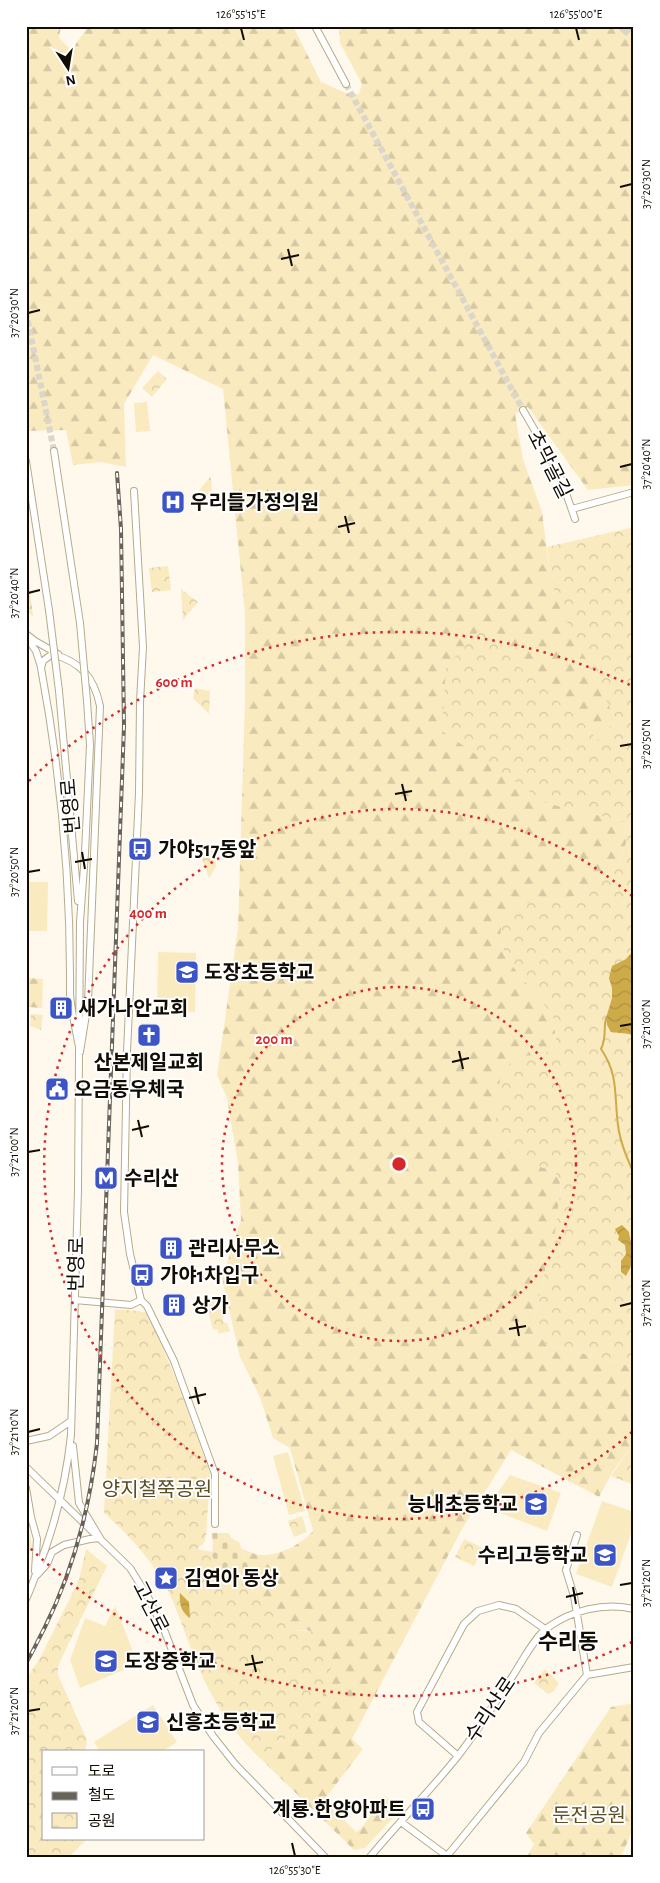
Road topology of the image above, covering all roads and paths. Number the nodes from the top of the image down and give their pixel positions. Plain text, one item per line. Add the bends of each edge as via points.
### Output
1 (315, 26) edge
2 (346, 84) tunnel mouth
3 (523, 410) tunnel mouth
4 (54, 451) tunnel mouth
5 (26, 462) edge
6 (134, 491) dead end
7 (634, 492) edge
8 (572, 509) junction
9 (575, 519) dead end
10 (26, 635) edge
11 (64, 657) junction
12 (41, 668) junction
13 (80, 922) junction
14 (80, 1052) junction
15 (75, 1300) junction
16 (141, 1300) junction
17 (71, 1421) junction
18 (71, 1435) junction
19 (26, 1442) edge
20 (26, 1467) edge
21 (26, 1488) edge
22 (60, 1499) junction
23 (215, 1524) dead end
24 (577, 1535) dead end
25 (100, 1538) junction
26 (35, 1577) junction
27 (26, 1599) edge
28 (634, 1609) edge
29 (576, 1613) junction
30 (545, 1629) junction
31 (634, 1667) edge
32 (588, 1675) junction
33 (458, 1756) junction
34 (401, 1822) junction
35 (325, 1857) edge
36 (370, 1857) edge

1 - 2 street
3 - 8 street, 초막골길 via 561,479
4 - 13 street, 번영로, bridge via 80,623 90,744
5 - 13 street, 번영로, bridge via 59,691
6 - 16 street via 143,647 124,1212
7 - 8 street
8 - 9 street, 초막골길
10 - 11 street
10 - 12 street via 36,650
11 - 12 street via 52,654 43,661
11 - 14 street via 86,672 94,684 100,706 88,1002
12 - 14 street via 66,850 70,994
13 - 14 street, 번영로
14 - 15 street, 번영로
15 - 16 street via 131,1304
15 - 17 street, 번영로
16 - 23 street via 174,1360 215,1474
17 - 18 street, 번영로
17 - 19 street via 49,1436
18 - 22 street, 번영로
18 - 25 street via 79,1503
20 - 22 street, 고산로
21 - 26 street via 37,1540
22 - 25 street, 고산로
22 - 26 street, 번영로
24 - 29 street via 566,1570
25 - 26 street via 64,1545 52,1552 47,1564
25 - 35 street, 고산로 via 137,1578 165,1632 193,1705 213,1736 234,1764
26 - 27 street, 번영로
28 - 29 street, 수리산로 via 604,1607
29 - 30 street, 수리산로
29 - 32 street
30 - 33 street, 수리산로
30 - 33 street via 516,1609 499,1605 478,1611 464,1624 417,1712 419,1722
31 - 32 street
32 - 34 street via 563,1702 539,1733 524,1762 447,1856
33 - 34 street, 수리산로
34 - 36 street, 수리산로

